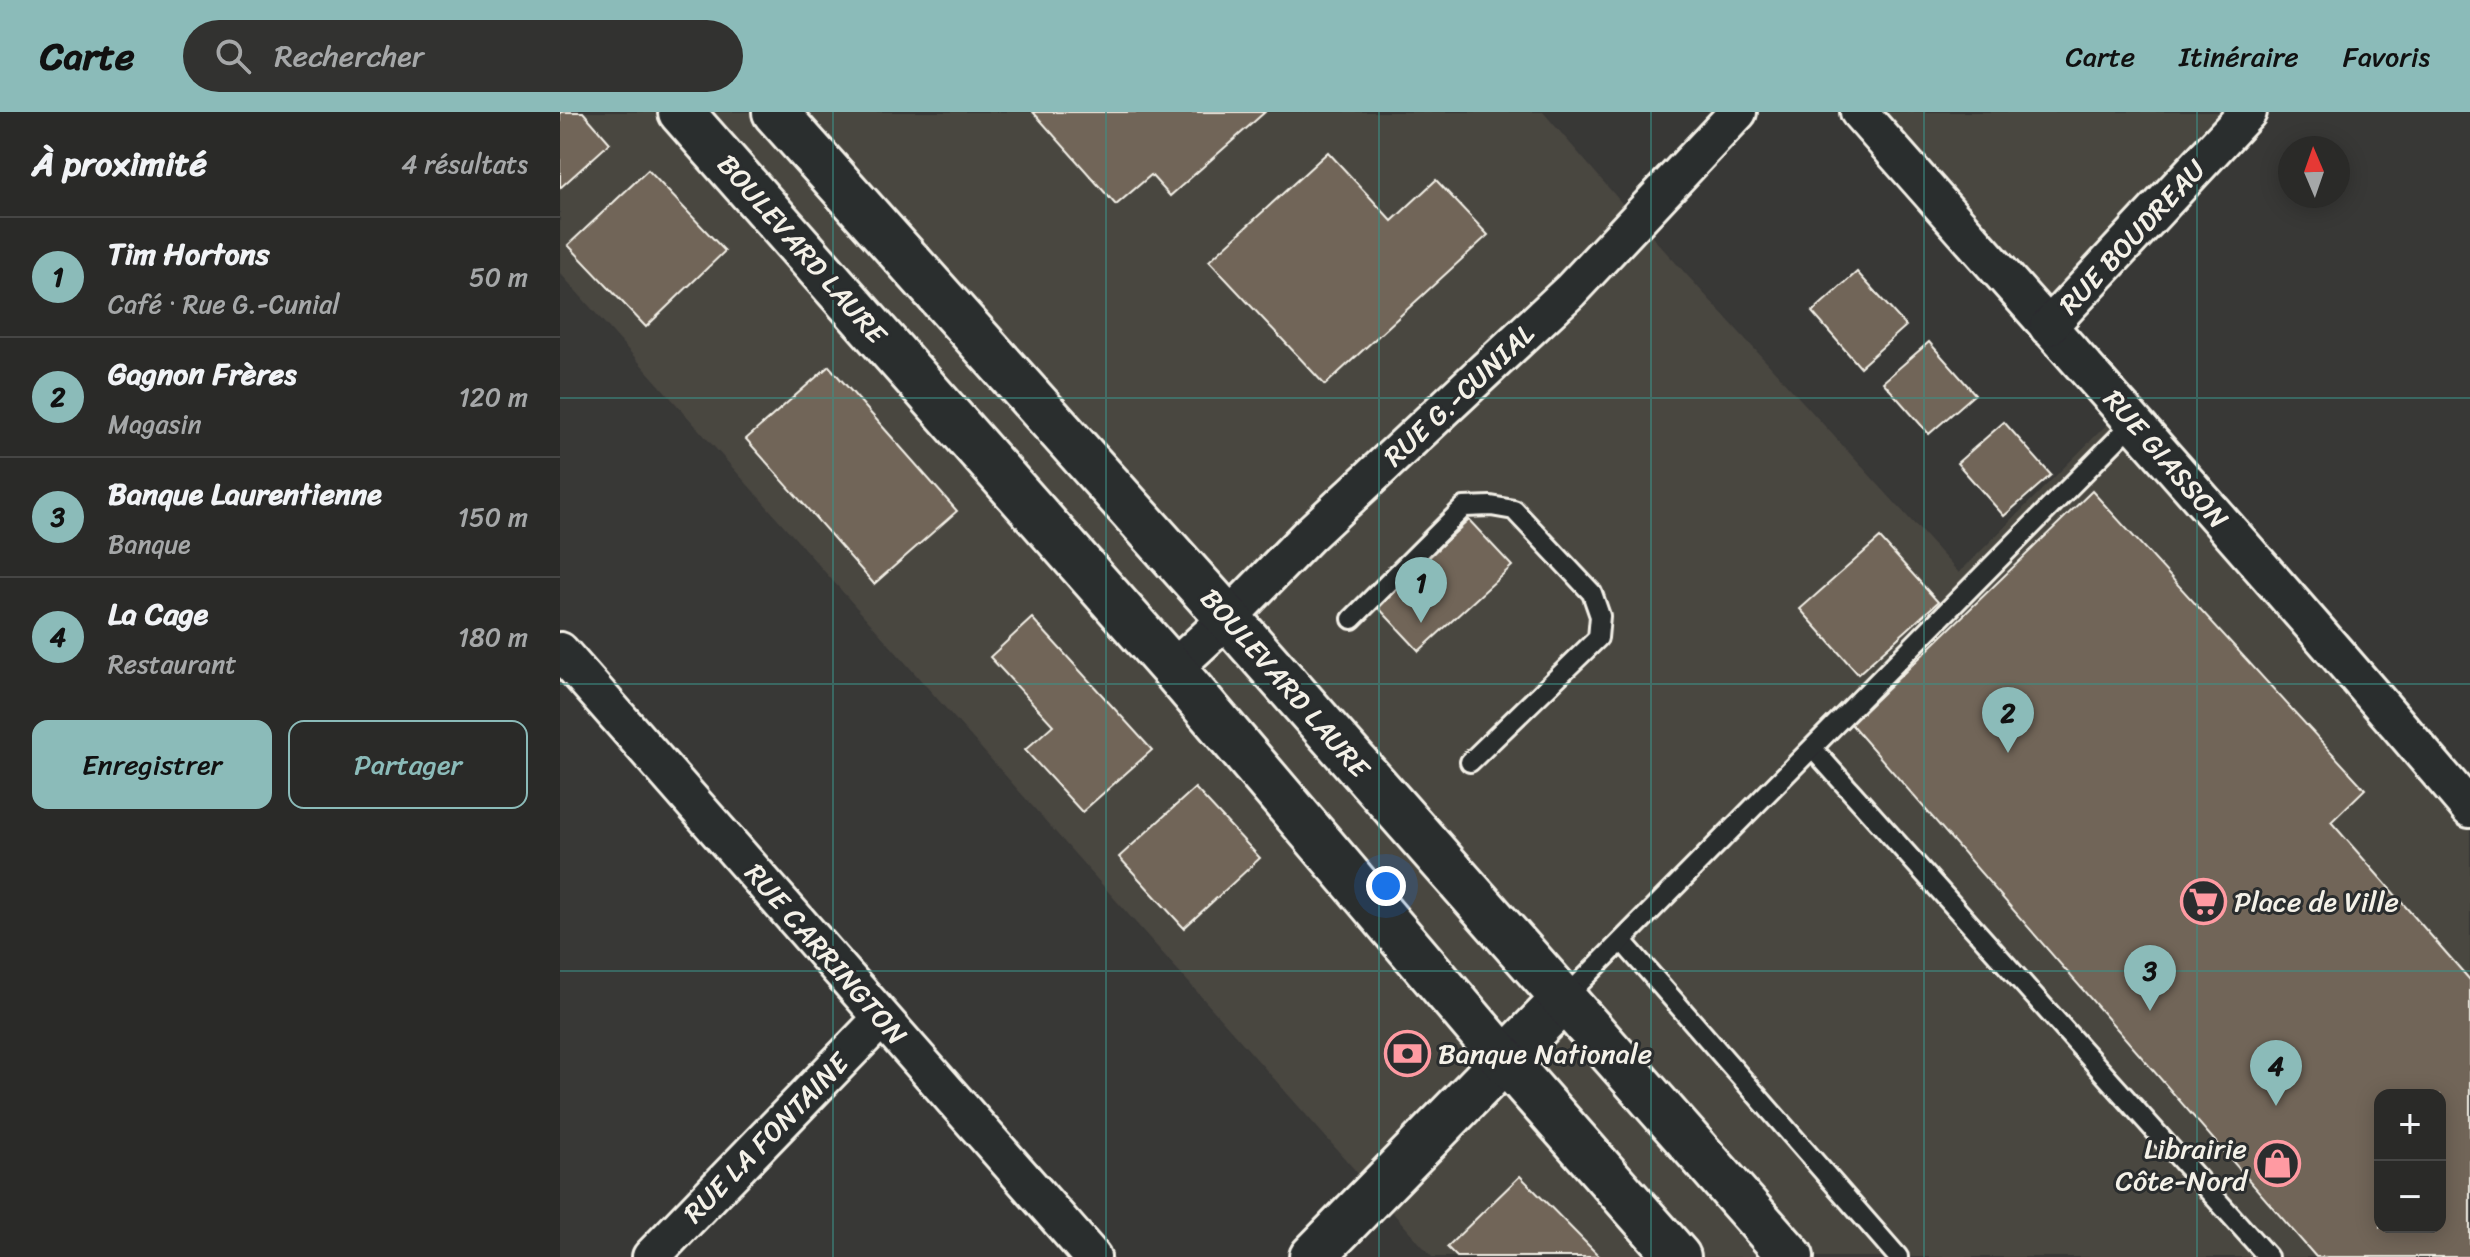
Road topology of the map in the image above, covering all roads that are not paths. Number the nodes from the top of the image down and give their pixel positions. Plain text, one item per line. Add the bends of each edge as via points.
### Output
1 (681, 112) edge
2 (775, 112) edge
3 (1738, 112) edge
4 (1859, 112) edge
5 (2248, 112) edge
6 (2048, 327) junction
7 (2135, 421) junction
8 (1228, 618) junction
9 (1352, 619) dead end
10 (560, 651) edge
11 (1173, 669) junction
12 (1813, 749) junction
13 (1470, 762) dead end
14 (2470, 809) edge
15 (1622, 941) junction
16 (1564, 999) junction
17 (881, 1019) junction
18 (1504, 1059) junction
19 (651, 1257) edge
20 (1092, 1257) edge
21 (1312, 1257) edge
22 (1678, 1257) edge
23 (1791, 1257) edge
24 (1898, 1257) edge
25 (2268, 1257) edge

1 - 11 main road, BOULEVARD LAURE
2 - 8 main road, BOULEVARD LAURE
3 - 8 street, RUE G.-CUNIAL via 1570,291 1309,535
4 - 6 street, RUE GIASSON
5 - 6 street, RUE BOUDREAU
6 - 7 street, RUE GIASSON
7 - 12 lane
7 - 14 street, RUE GIASSON
8 - 11 street, RUE G.-CUNIAL
8 - 16 main road, BOULEVARD LAURE
9 - 13 lane via 1464,507 1514,510 1592,593 1600,616 1598,638
10 - 17 street, RUE CARRINGTON
11 - 18 main road, BOULEVARD LAURE
12 - 15 lane
12 - 25 lane
15 - 16 lane
15 - 24 lane
16 - 18 main road
16 - 23 main road, BOULEVARD LAURE
17 - 19 street, RUE LA FONTAINE
17 - 20 street, RUE CARRINGTON
18 - 21 main road
18 - 22 main road, BOULEVARD LAURE

